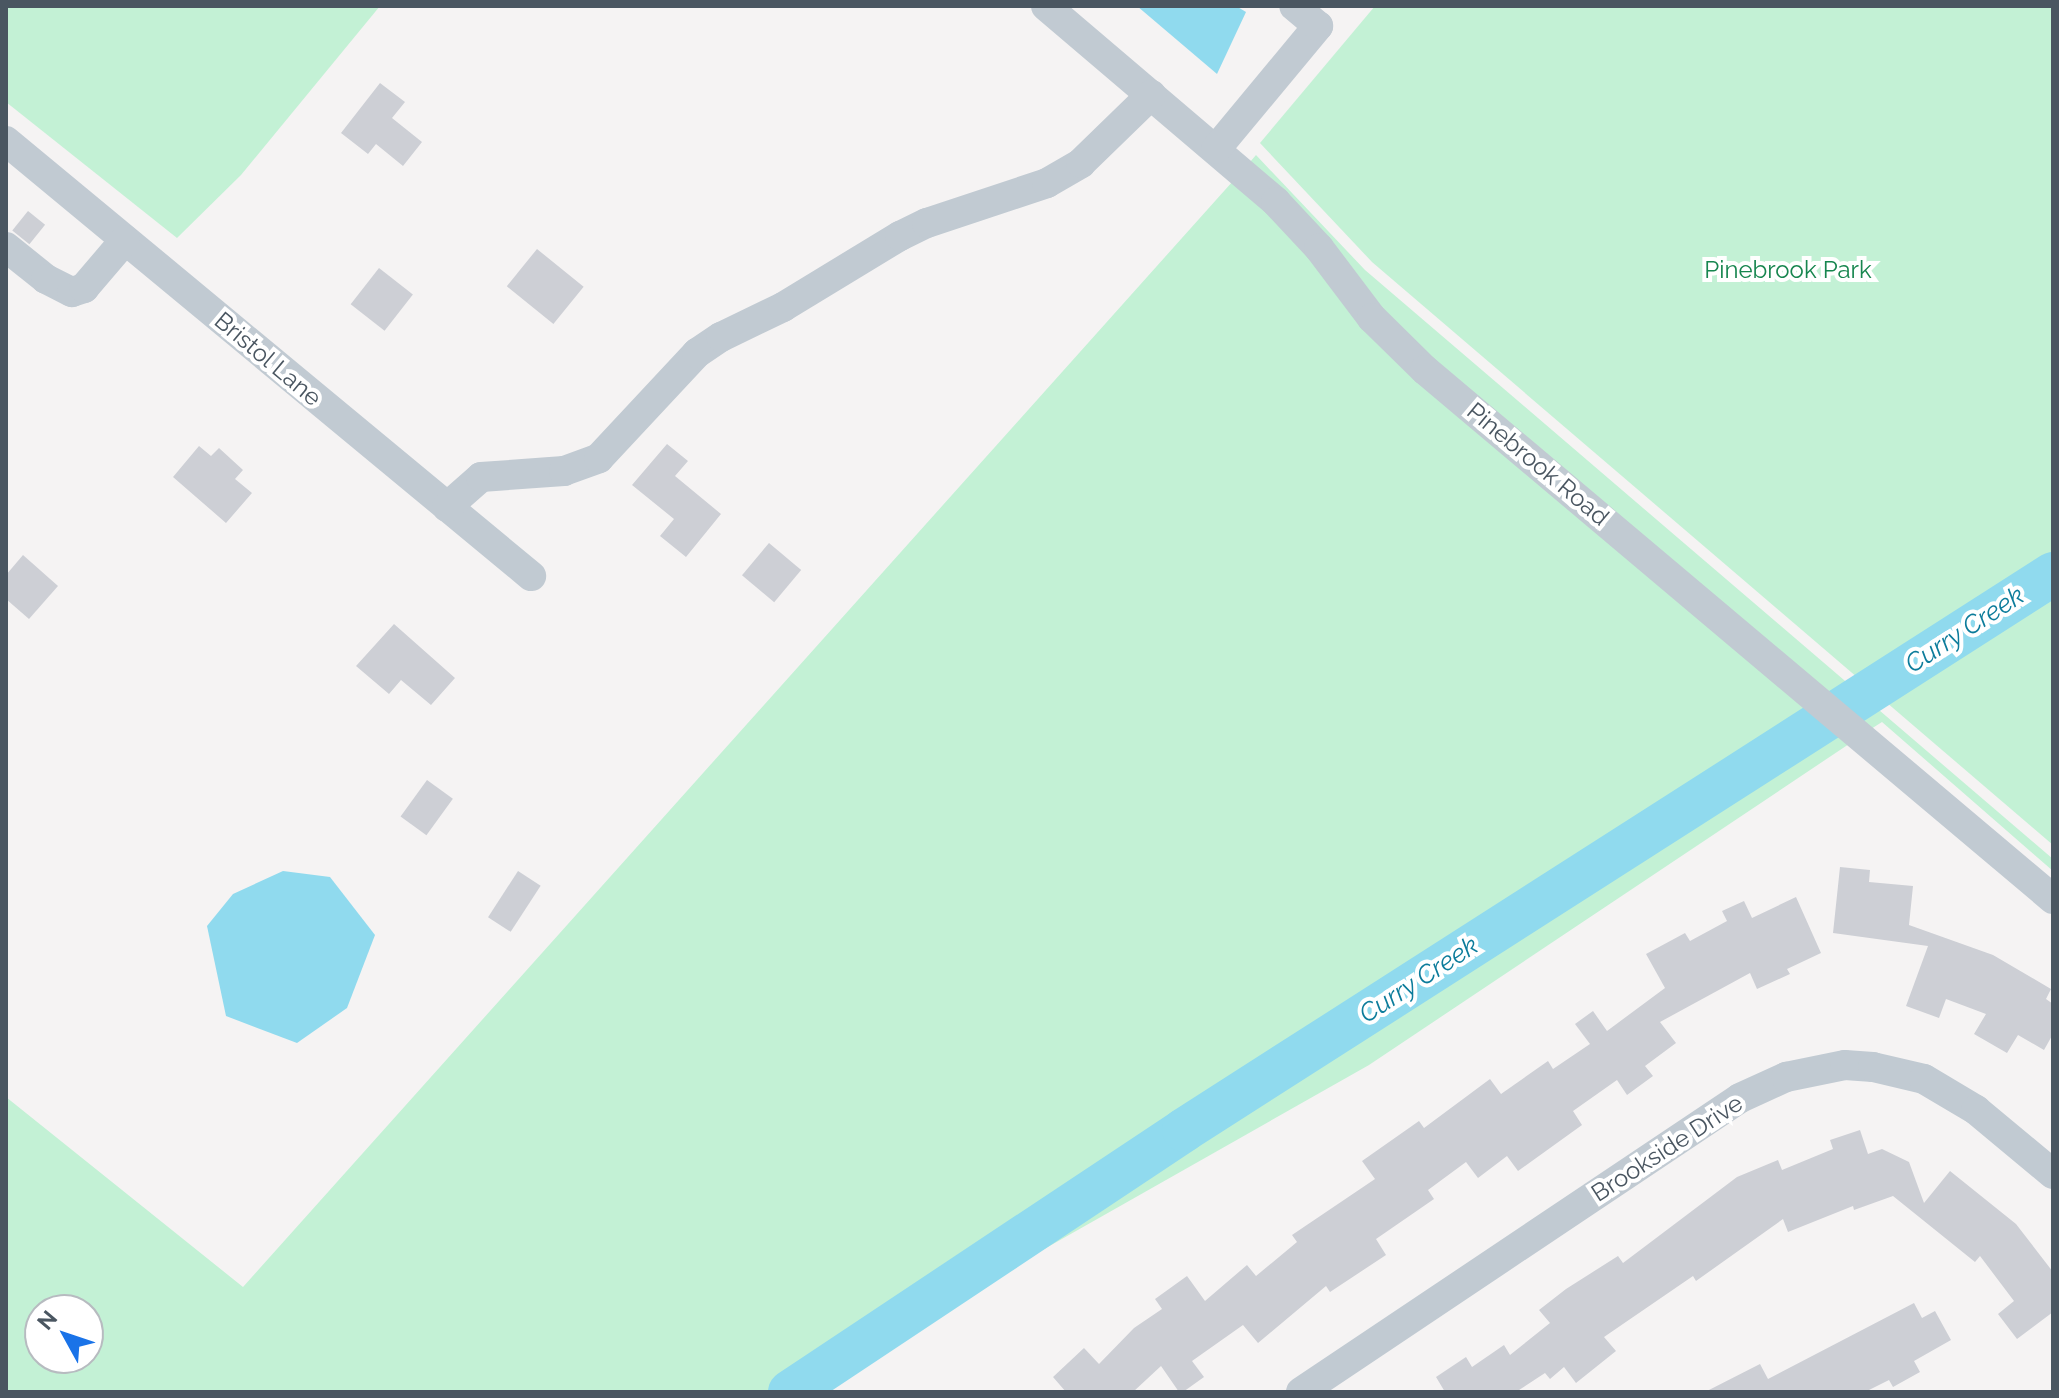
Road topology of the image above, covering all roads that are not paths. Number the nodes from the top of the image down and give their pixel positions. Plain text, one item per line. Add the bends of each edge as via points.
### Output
1 (1046, 6) edge
2 (1294, 6) edge
3 (1151, 95) junction
4 (1216, 149) junction
5 (9, 152) edge
6 (125, 240) junction
7 (6, 247) edge
8 (447, 507) junction
9 (531, 576) dead end
10 (2053, 899) edge
11 (2053, 1174) edge
12 (1301, 1392) edge

1 - 3 street, Pinebrook Road
2 - 4 street via 1318,26
3 - 4 street, Pinebrook Road
3 - 8 street via 1081,163 1047,183 913,230 721,337 697,353 599,458 564,471 481,477
4 - 10 street, Pinebrook Road via 1300,226 1372,318 1406,352
5 - 6 street, Bristol Lane
6 - 7 street via 84,288 72,292 53,284
6 - 8 street, Bristol Lane
8 - 9 street, Bristol Lane
11 - 12 street, Brookside Drive via 1976,1110 1924,1079 1845,1065 1786,1077 1740,1098

